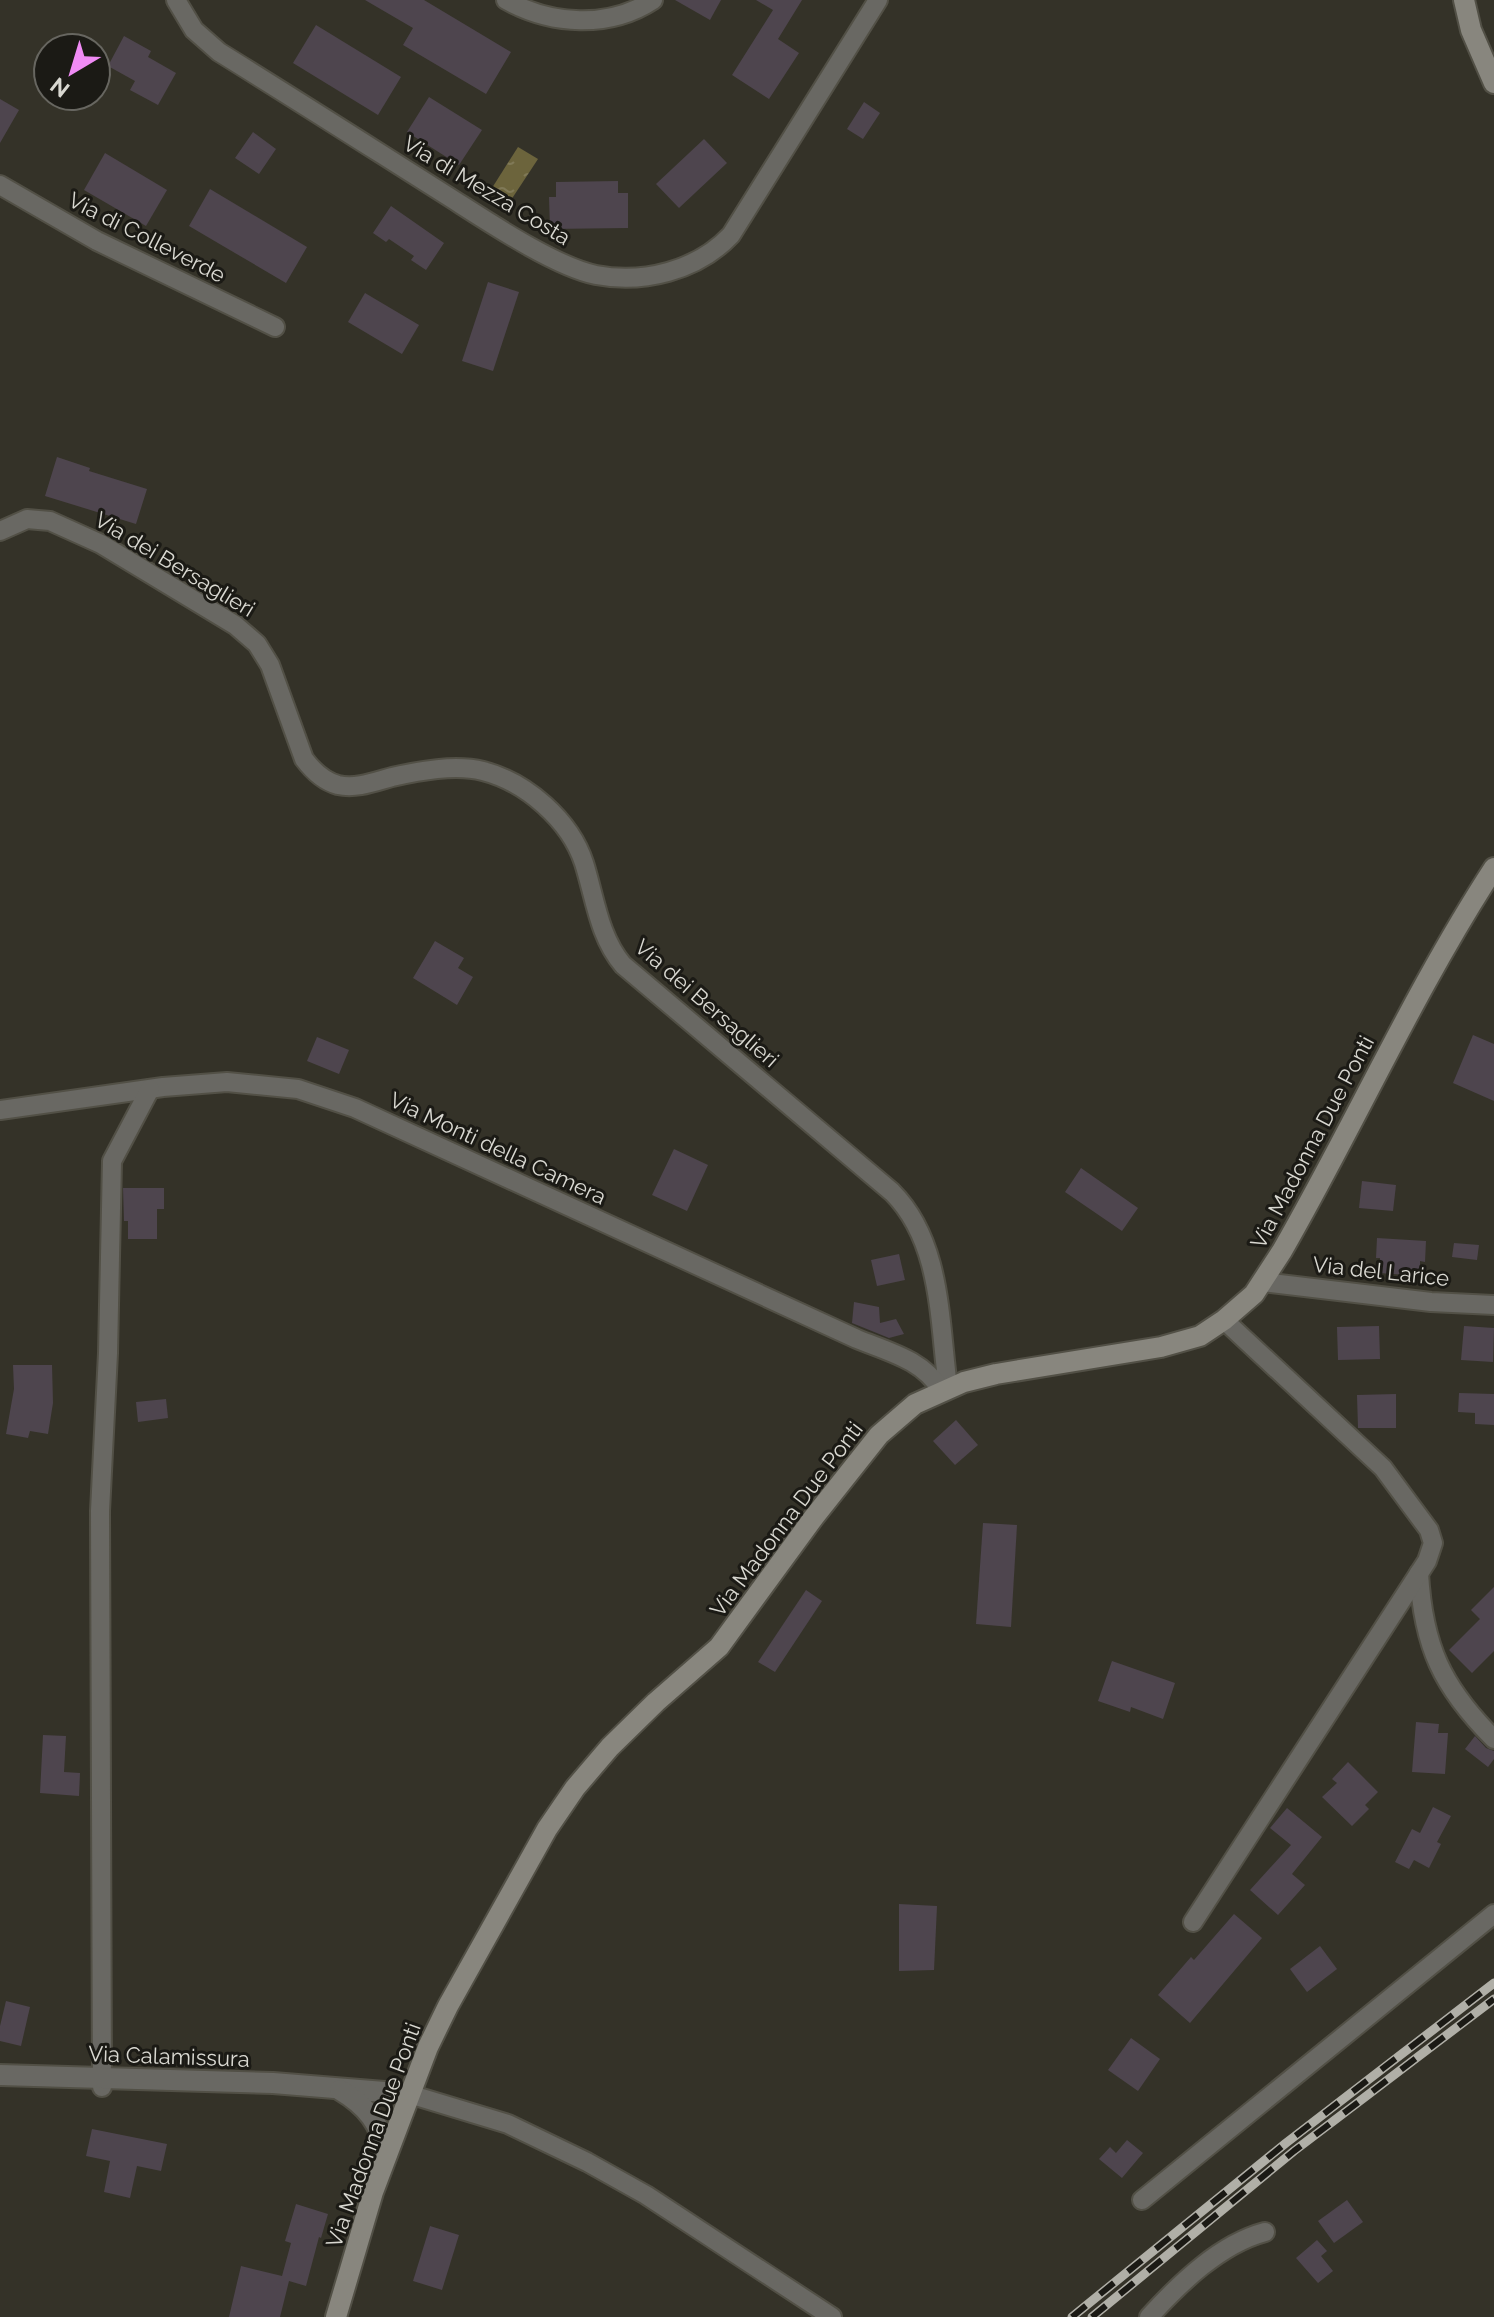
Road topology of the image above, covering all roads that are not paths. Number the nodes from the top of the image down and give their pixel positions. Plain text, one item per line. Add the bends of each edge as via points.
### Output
1 (176, 0) edge
2 (506, 0) edge
3 (653, 0) edge
4 (878, 0) edge
5 (1464, 0) edge
6 (1494, 83) edge
7 (0, 185) edge
8 (275, 327) dead end
9 (0, 531) edge
10 (1494, 868) edge
11 (150, 1089) junction
12 (0, 1110) edge
13 (1263, 1282) junction
14 (1494, 1305) edge
15 (1224, 1320) junction
16 (944, 1388) junction
17 (1419, 1573) junction
18 (1494, 1739) edge
19 (1494, 1914) edge
20 (1193, 1922) dead end
21 (0, 2075) edge
22 (102, 2082) junction
23 (336, 2087) junction
24 (409, 2094) junction
25 (387, 2154) junction
26 (1142, 2200) dead end
27 (1265, 2232) dead end
28 (336, 2317) edge
29 (832, 2317) edge
30 (1149, 2317) edge

1 - 4 street, Via di Mezza Costa via 194,30 219,52 477,215 573,267 624,277 693,264 731,235
2 - 3 street via 535,14 569,20 629,13
5 - 6 main road
7 - 8 street, Via di Colleverde via 97,241
9 - 16 street, Via dei Bersaglieri via 27,519 50,521 101,544 235,625 257,644 270,665 304,759 331,783 350,787 472,769 512,782 540,803 578,850 607,941 623,965 892,1192 913,1216 929,1256
10 - 13 main road, Via Madonna Due Ponti via 1444,947
11 - 12 street, Via Monti della Camera
11 - 16 street, Via Monti della Camera via 246,1082 327,1098 907,1359
11 - 22 street via 112,1161 100,1511
13 - 14 street, Via del Larice
13 - 15 main road, Via Madonna Due Ponti
15 - 16 main road, Via Madonna Due Ponti via 1179,1343
15 - 17 street via 1397,1484 1431,1536 1430,1555
16 - 24 main road, Via Madonna Due Ponti via 915,1404 879,1435 719,1647 633,1724 575,1788 437,2027
17 - 18 street via 1425,1628 1435,1659 1456,1695
17 - 20 street
19 - 26 street
21 - 22 street, Via Calamissura
22 - 23 street, Via Calamissura
23 - 24 street, Via Calamissura
23 - 25 street via 369,2112
24 - 25 main road, Via Madonna Due Ponti
24 - 29 street via 508,2124 587,2162 672,2211
25 - 28 main road, Via Madonna Due Ponti
27 - 30 street via 1226,2248

